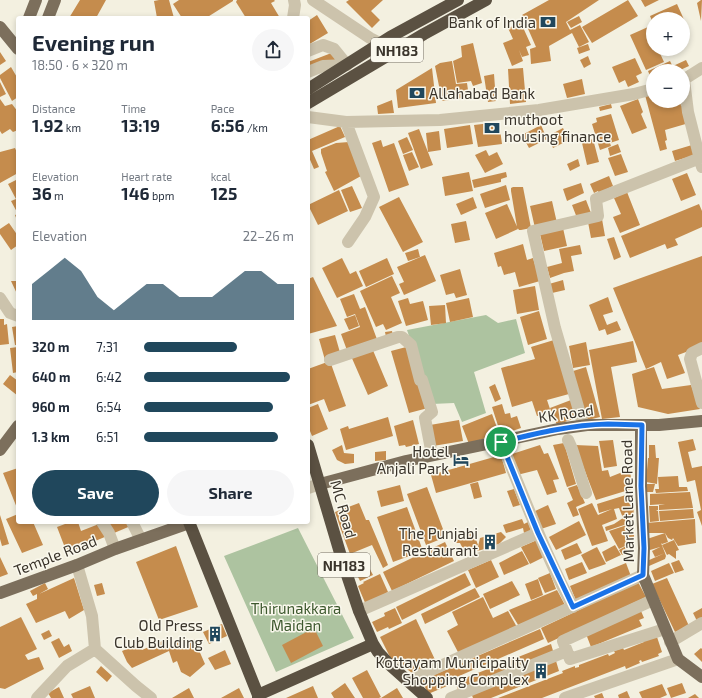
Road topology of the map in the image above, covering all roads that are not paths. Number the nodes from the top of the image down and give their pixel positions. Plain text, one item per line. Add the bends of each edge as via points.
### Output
1 (36, 0) edge
2 (55, 0) edge
3 (294, 0) edge
4 (313, 0) edge
5 (458, 0) edge
6 (486, 0) edge
7 (30, 16) edge
8 (49, 16) edge
9 (292, 16) edge
10 (8, 33) edge
11 (16, 39) edge
12 (380, 44) junction
13 (16, 46) edge
14 (310, 50) edge
15 (347, 65) junction
16 (702, 68) edge
17 (310, 71) edge
18 (690, 76) edge
19 (310, 87) edge
20 (646, 91) edge
21 (310, 102) edge
22 (687, 108) edge
23 (310, 117) edge
24 (346, 122) junction
25 (701, 163) edge
26 (348, 242) dead end
27 (0, 298) edge
28 (16, 315) edge
29 (702, 348) edge
30 (330, 360) dead end
31 (702, 403) edge
32 (702, 421) edge
33 (582, 424) dead end
34 (642, 425) junction
35 (16, 429) edge
36 (568, 440) dead end
37 (501, 442) junction
38 (0, 450) edge
39 (310, 452) edge
40 (432, 455) junction
41 (320, 484) junction
42 (310, 487) edge
43 (586, 493) dead end
44 (103, 524) edge
45 (133, 524) edge
46 (185, 524) edge
47 (192, 524) edge
48 (538, 533) junction
49 (141, 540) junction
50 (115, 549) junction
51 (77, 565) junction
52 (643, 575) junction
53 (0, 593) edge
54 (653, 600) junction
55 (573, 607) junction
56 (359, 611) junction
57 (702, 623) edge
58 (665, 629) junction
59 (670, 642) junction
60 (373, 644) junction
61 (95, 650) junction
62 (567, 652) junction
63 (678, 659) junction
64 (702, 677) edge
65 (407, 681) junction
66 (258, 697) edge
67 (37, 698) edge
68 (151, 698) edge
69 (428, 698) edge
70 (451, 698) edge
71 (565, 698) edge

1 - 7 main road
2 - 8 main road
3 - 9 street
4 - 12 street
5 - 12 highway, NH183
6 - 21 highway, NH183
10 - 11 main road
10 - 13 main road
12 - 15 highway, NH183
14 - 15 street via 323,45 334,49
15 - 17 street via 323,66
15 - 19 highway, NH183
16 - 18 street
20 - 24 street via 539,110 440,120
22 - 25 street
23 - 24 street
24 - 26 street via 374,197 365,217
25 - 33 street via 596,199 598,216 532,231 555,328
27 - 28 street via 10,313
29 - 31 street via 692,353 690,359
30 - 40 street via 402,337 411,346 420,380 429,400 432,412 426,418
32 - 34 main road, KK Road
34 - 37 main road, KK Road via 572,426
34 - 52 main road, Market Lane Road
35 - 38 main road
36 - 43 street
37 - 40 main road, KK Road
37 - 48 street
39 - 41 highway, MC Road / NH183
40 - 41 main road, KK Road
41 - 42 street
41 - 56 highway, MC Road / NH183
44 - 50 street
45 - 49 street
46 - 49 main road, Temple Road
47 - 66 highway
48 - 55 street
48 - 56 street
49 - 50 main road, Temple Road
50 - 51 main road, Temple Road
51 - 53 main road, Temple Road
51 - 61 street via 92,616
52 - 54 main road, Market Lane Road
52 - 55 street
54 - 58 main road, Market Lane Road
54 - 62 street via 564,641
55 - 65 street
56 - 60 highway, MC Road / NH183
57 - 59 street
58 - 59 main road, Market Lane Road
58 - 62 street via 570,659
59 - 63 main road, Market Lane Road
60 - 65 highway, MC Road / NH183
60 - 66 highway
61 - 67 street via 67,666
61 - 68 street
62 - 70 street
63 - 64 main road, Market Lane Road
63 - 71 street
65 - 69 highway, MC Road / NH183

